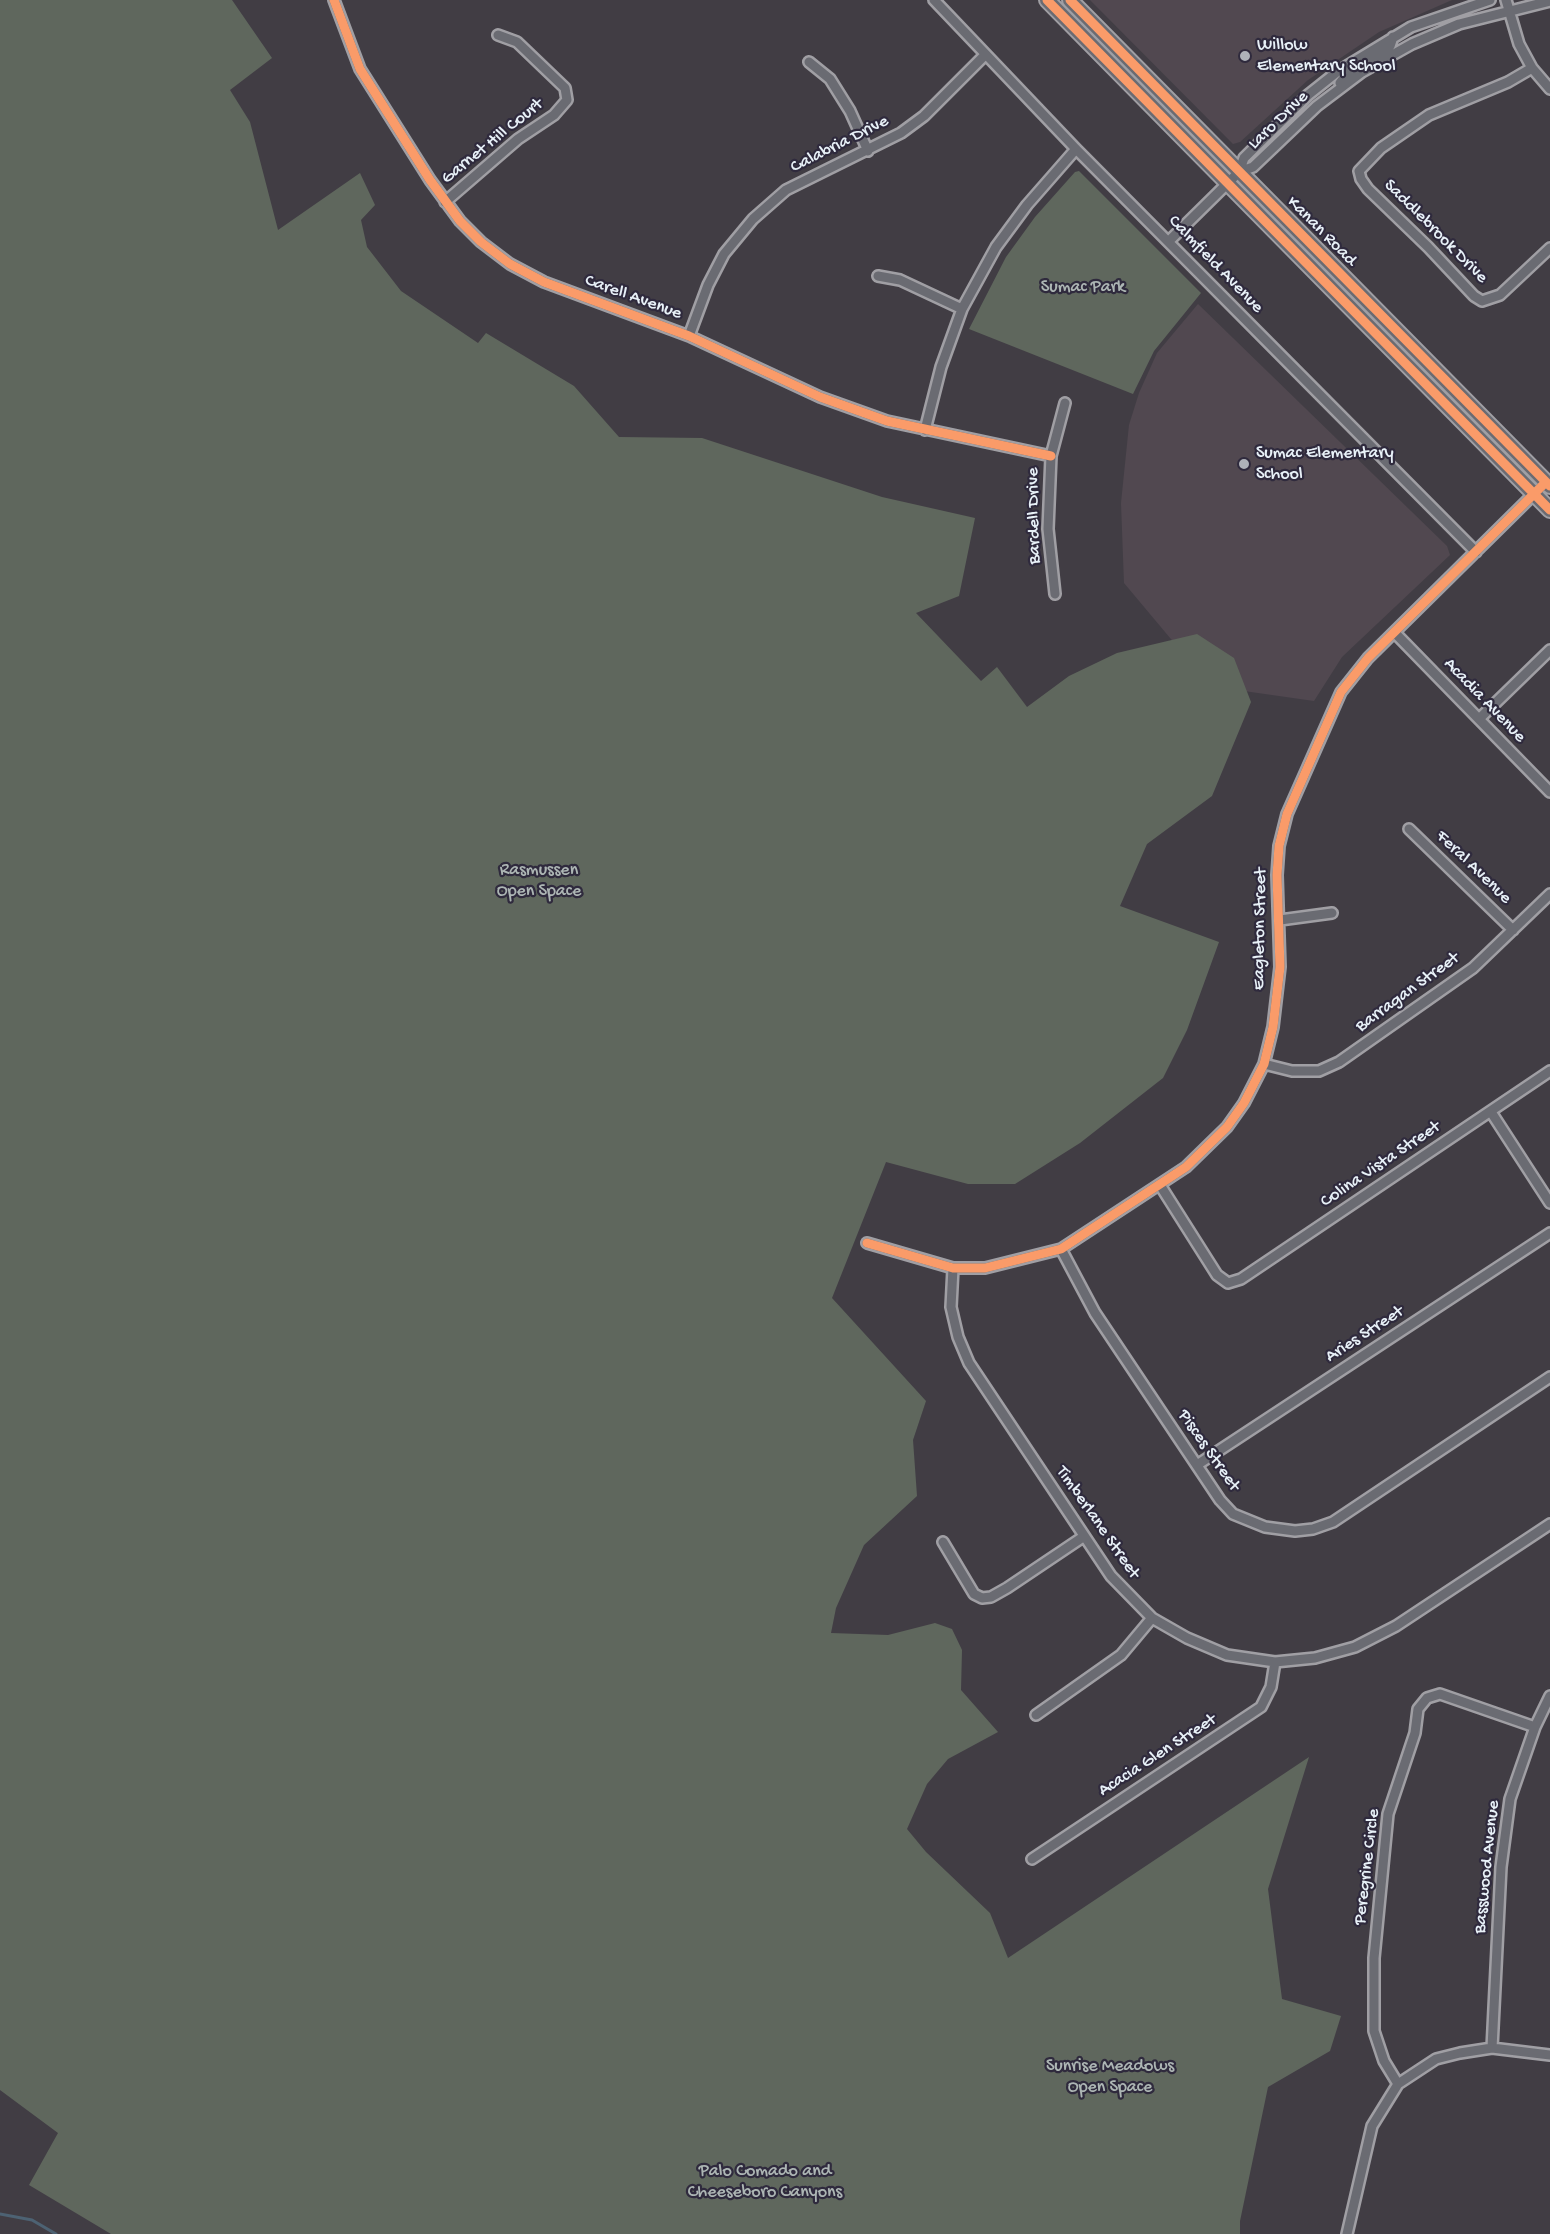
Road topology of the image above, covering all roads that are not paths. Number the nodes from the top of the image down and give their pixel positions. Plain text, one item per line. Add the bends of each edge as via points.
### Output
1 (334, 0) edge
2 (1047, 0) edge
3 (1070, 0) edge
4 (1490, 0) edge
5 (1506, 0) edge
6 (936, 1) edge
7 (1550, 1) edge
8 (1509, 11) junction
9 (498, 34) dead end
10 (1393, 38) junction
11 (985, 55) junction
12 (809, 62) dead end
13 (1532, 68) junction
14 (1338, 88) junction
15 (1550, 89) edge
16 (1076, 149) junction
17 (868, 152) junction
18 (1239, 172) junction
19 (1227, 184) junction
20 (445, 202) junction
21 (1169, 241) junction
22 (1550, 248) edge
23 (878, 276) dead end
24 (962, 309) junction
25 (688, 336) junction
26 (1065, 403) dead end
27 (925, 430) junction
28 (1051, 456) junction
29 (1548, 484) edge
30 (1534, 494) junction
31 (1550, 510) edge
32 (1476, 552) junction
33 (1055, 594) dead end
34 (1395, 633) junction
35 (1550, 650) edge
36 (1479, 719) junction
37 (1550, 792) edge
38 (1409, 829) dead end
39 (1550, 894) edge
40 (1332, 913) dead end
41 (1280, 920) junction
42 (1513, 930) junction
43 (1264, 1064) junction
44 (1550, 1071) edge
45 (1491, 1112) junction
46 (1160, 1185) junction
47 (1550, 1203) edge
48 (1550, 1233) edge
49 (867, 1243) dead end
50 (1062, 1249) junction
51 (953, 1268) junction
52 (1550, 1377) edge
53 (1197, 1466) junction
54 (1550, 1524) edge
55 (1083, 1537) junction
56 (943, 1542) dead end
57 (1152, 1618) junction
58 (1275, 1662) junction
59 (1550, 1696) edge
60 (1036, 1715) dead end
61 (1535, 1727) junction
62 (1032, 1859) dead end
63 (1492, 2048) junction
64 (1550, 2055) edge
65 (1398, 2084) junction
66 (1347, 2234) edge

1 - 20 street, Carell Avenue via 360,69
2 - 19 main road, Kanan Road
3 - 18 main road, Kanan Road
4 - 10 street, Laro Drive via 1411,27
5 - 8 street
6 - 11 street, Calmfield Avenue
7 - 8 street, Laro Drive
8 - 13 street via 1519,44
8 - 14 street, Laro Drive via 1435,33 1383,59
9 - 20 street, Garnet Hill Court via 517,42 565,88 567,100 554,116 518,139
10 - 14 street, Laro Drive via 1390,46 1347,74
10 - 18 street, Laro Drive via 1315,89 1244,158
11 - 16 street, Calmfield Avenue
11 - 17 street, Calabria Drive via 924,116
12 - 17 street via 830,79
13 - 15 street
13 - 22 street, Saddlebrook Drive via 1429,115 1381,148 1359,171 1368,189 1482,301 1500,295
14 - 18 street, Laro Drive via 1254,167
16 - 21 street, Calmfield Avenue
16 - 24 street via 996,247
17 - 25 street, Calabria Drive via 786,190 753,219 724,254
18 - 19 street, Laro Drive
18 - 29 main road, Kanan Road
19 - 21 street, Laro Drive
19 - 30 main road, Kanan Road
20 - 25 street, Carell Avenue via 481,242 510,264 544,282
21 - 32 street, Calmfield Avenue
23 - 24 street via 900,280
24 - 27 street
25 - 27 street, Carell Avenue via 820,397
26 - 28 street, Bardell Drive
27 - 28 street, Carell Avenue
28 - 33 street, Bardell Drive via 1048,529
29 - 30 street, Eagleton Street
30 - 31 main road, Kanan Road
30 - 32 street, Eagleton Street
32 - 34 street, Eagleton Street
34 - 36 street, Acadia Avenue
34 - 41 street, Eagleton Street via 1368,658 1341,692 1287,814 1277,875
35 - 36 street
36 - 37 street, Acadia Avenue
38 - 42 street, Feral Avenue
39 - 42 street, Barragan Street
40 - 41 street
41 - 43 street, Eagleton Street via 1280,967
42 - 43 street, Barragan Street via 1473,968 1339,1062 1319,1071 1292,1071
43 - 46 street, Eagleton Street via 1227,1127 1186,1167
44 - 45 street, Colina Vista Street
45 - 46 street, Colina Vista Street via 1241,1279 1228,1283 1217,1275
45 - 47 street
46 - 50 street, Eagleton Street
48 - 53 street, Aries Street
49 - 51 street, Eagleton Street
50 - 51 street, Eagleton Street via 985,1268
50 - 53 street, Pisces Street via 1095,1313
51 - 55 street, Timberlane Street via 951,1307 957,1337 969,1363
52 - 53 street, Pisces Street via 1333,1522 1313,1529 1280,1530 1233,1514
54 - 58 street, Timberlane Street via 1396,1626 1355,1647 1315,1658
55 - 56 street via 1007,1588 982,1598 974,1594
55 - 57 street, Timberlane Street via 1111,1576
57 - 58 street, Timberlane Street via 1227,1655
57 - 60 street via 1121,1655
58 - 62 street, Acacia Glen Street via 1261,1707
59 - 61 street, Basswood Avenue
61 - 63 street, Basswood Avenue via 1510,1799 1501,1867
61 - 65 street, Peregrine Circle via 1440,1694 1426,1698 1418,1710 1415,1733 1388,1814 1374,1958 1374,2031 1384,2061
63 - 64 street
63 - 65 street via 1436,2060
65 - 66 street via 1372,2126

